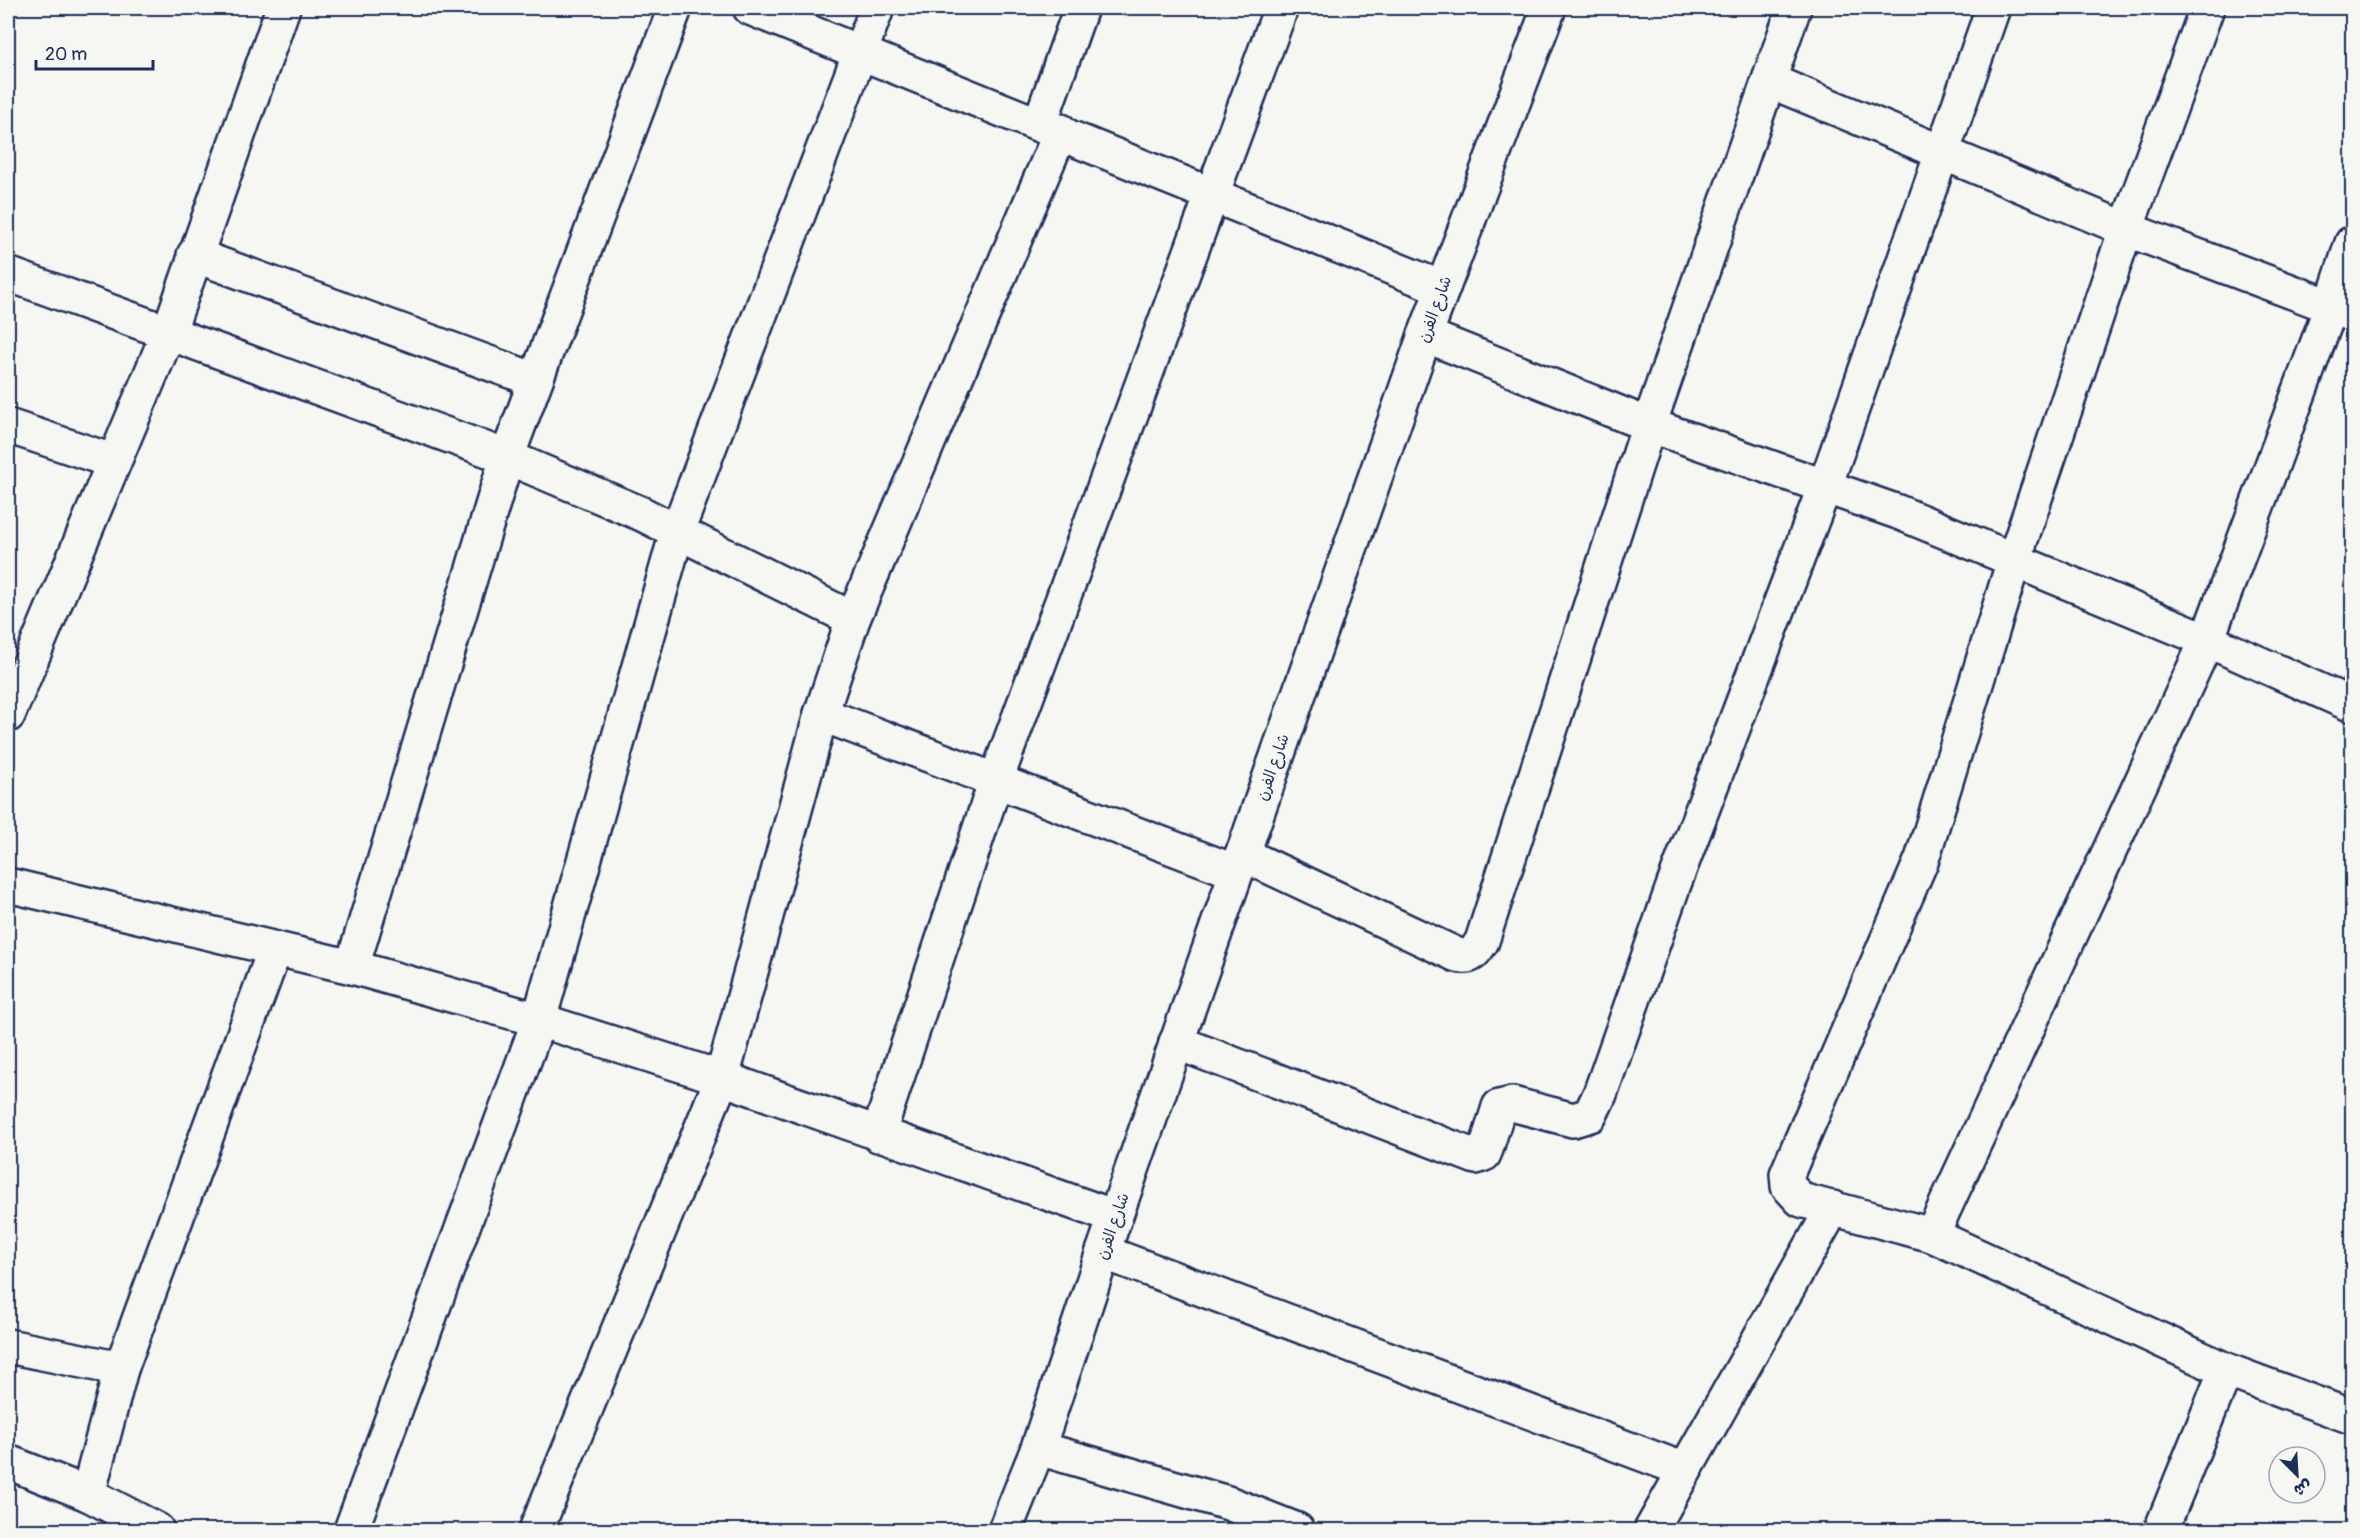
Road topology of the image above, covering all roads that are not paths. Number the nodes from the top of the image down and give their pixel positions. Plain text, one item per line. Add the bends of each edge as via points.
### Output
1 (283, 8) edge
2 (675, 8) edge
3 (750, 8) edge
4 (877, 8) edge
5 (1081, 8) edge
6 (1281, 8) edge
7 (1549, 8) edge
8 (1794, 8) edge
9 (1993, 8) edge
10 (2208, 8) edge
11 (862, 52) junction
12 (1770, 81) junction
13 (1050, 127) junction
14 (1942, 152) junction
15 (1213, 197) junction
16 (2126, 229) junction
17 (2352, 243) edge
18 (194, 255) junction
19 (8, 274) edge
20 (1442, 288) junction
21 (2342, 311) edge
22 (169, 332) junction
23 (1425, 335) junction
24 (535, 380) junction
25 (1649, 425) junction
26 (8, 426) edge
27 (507, 457) junction
28 (112, 461) junction
29 (1825, 486) junction
30 (677, 531) junction
31 (2014, 560) junction
32 (853, 619) junction
33 (2207, 640) junction
34 (2352, 705) edge
35 (821, 714) junction
36 (8, 715) edge
37 (996, 780) junction
38 (1239, 863) junction
39 (8, 885) edge
40 (275, 949) junction
41 (352, 968) junction
42 (539, 1020) junction
43 (1176, 1042) junction
44 (722, 1078) junction
45 (878, 1135) junction
46 (1833, 1208) junction
47 (1115, 1216) junction
48 (1932, 1235) junction
49 (1103, 1252) junction
50 (8, 1346) edge
51 (121, 1369) junction
52 (2226, 1370) junction
53 (2352, 1417) edge
54 (1038, 1448) junction
55 (8, 1462) edge
56 (1685, 1470) junction
57 (88, 1494) junction
58 (157, 1530) edge
59 (351, 1530) edge
60 (536, 1530) edge
61 (1005, 1530) edge
62 (1297, 1530) edge
63 (1651, 1530) edge
64 (2161, 1530) edge

1 - 18 street
2 - 24 street
3 - 11 street
4 - 11 street
5 - 13 street
6 - 15 street
7 - 20 street, شارع الفرن
8 - 12 street
9 - 14 street
10 - 16 street
11 - 13 street
11 - 30 street
12 - 14 street
12 - 25 street
13 - 15 street
13 - 32 street
14 - 16 street
14 - 29 street
15 - 20 street
15 - 37 street
16 - 21 street
16 - 31 street
17 - 21 street
18 - 22 street
18 - 24 street
19 - 22 street
20 - 23 street, شارع الفرن
21 - 33 street
22 - 27 street
22 - 28 street
23 - 25 street
23 - 38 street, شارع الفرن
24 - 27 street
25 - 29 street
25 - 38 street via 1547,746 1475,952 1457,955
26 - 28 street
27 - 30 street
27 - 41 street
28 - 36 street
29 - 31 street
29 - 43 street via 1590,1115 1573,1120 1512,1104 1502,1105 1498,1107 1484,1154 1476,1157
30 - 32 street
30 - 42 street
31 - 33 street
31 - 46 street via 1922,859 1787,1174 1788,1186 1801,1200
32 - 35 street
33 - 34 street
33 - 48 street
35 - 37 street
35 - 44 street
37 - 38 street
37 - 45 street
38 - 43 street, شارع الفرن
39 - 40 street
40 - 41 street
40 - 51 street
41 - 42 street
42 - 44 street
42 - 59 street
43 - 47 street, شارع الفرن
44 - 45 street
44 - 60 street
45 - 47 street
46 - 48 street
46 - 56 street
47 - 49 street, شارع الفرن
48 - 52 street
49 - 54 street, شارع الفرن
49 - 56 street
50 - 51 street
51 - 57 street
52 - 53 street
52 - 64 street
54 - 61 street, شارع الفرن
54 - 62 street via 1228,1503
55 - 57 street
56 - 63 street
57 - 58 street

